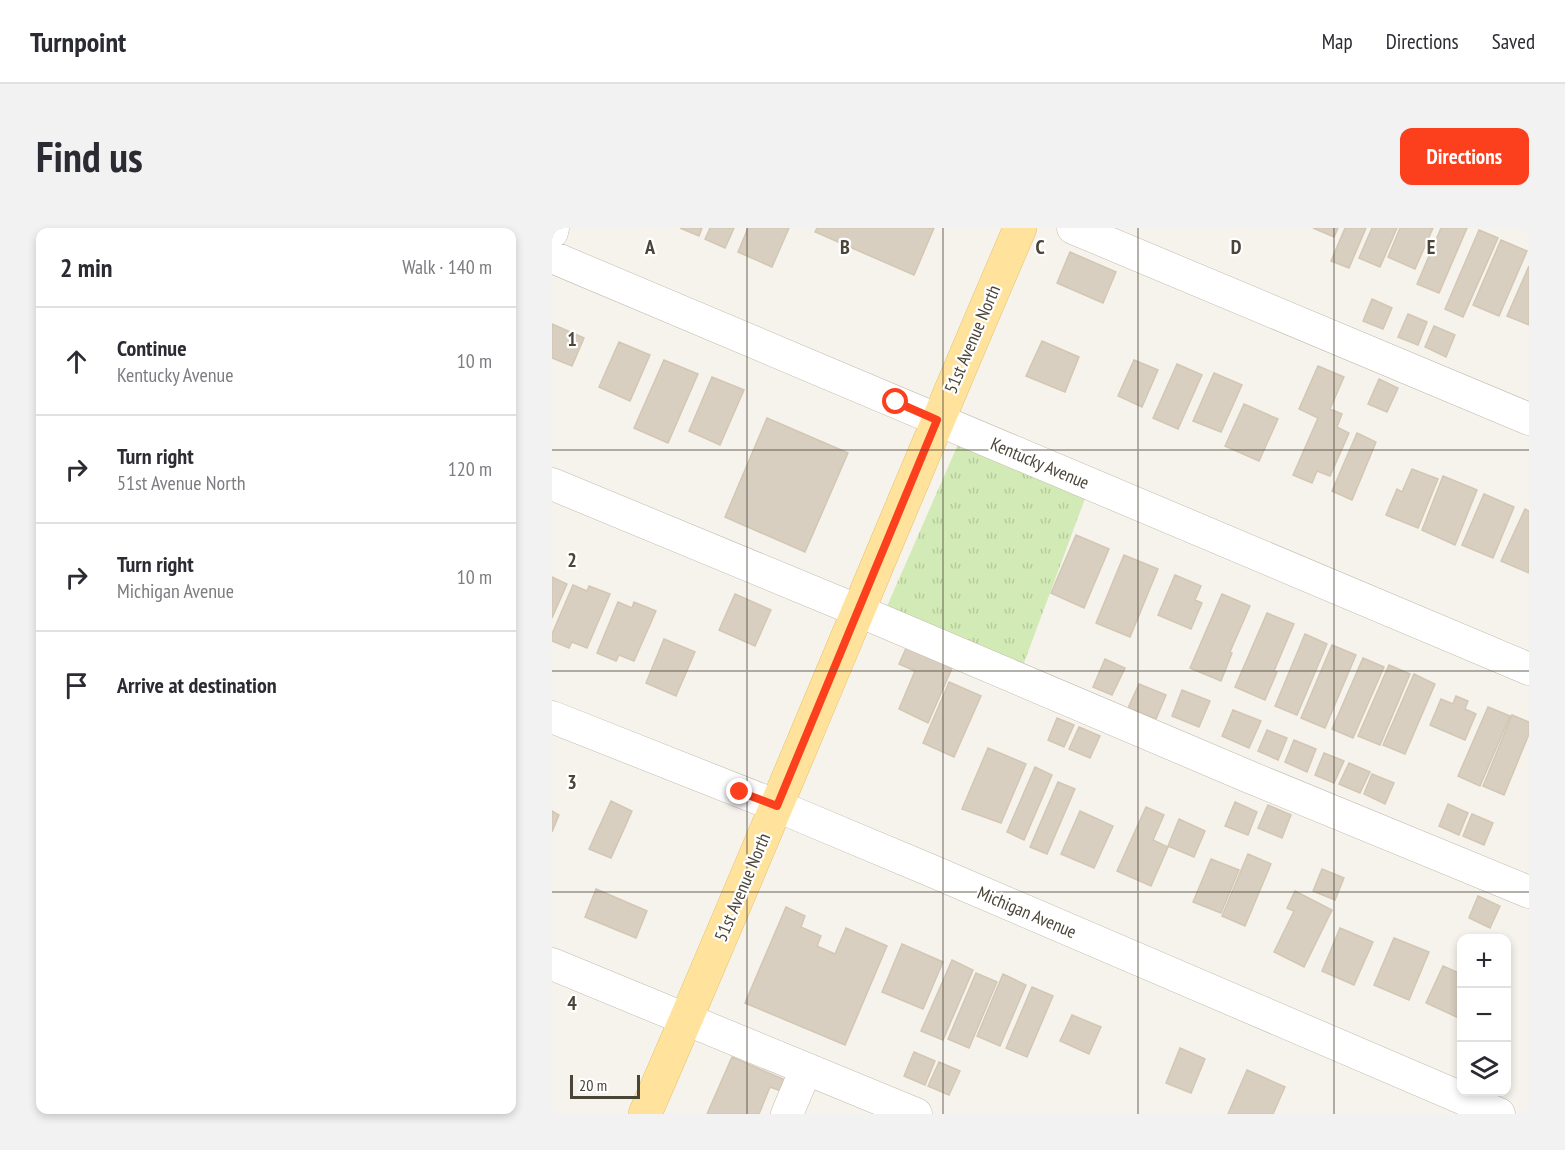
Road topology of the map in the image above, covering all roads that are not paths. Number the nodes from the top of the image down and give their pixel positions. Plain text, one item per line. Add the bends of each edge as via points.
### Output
1 (1020, 228) edge
2 (1073, 228) edge
3 (552, 257) edge
4 (1529, 419) edge
5 (937, 420) junction
6 (552, 484) edge
7 (859, 611) junction
8 (1529, 669) edge
9 (552, 717) edge
10 (777, 806) junction
11 (1529, 892) edge
12 (552, 964) edge
13 (686, 1020) junction
14 (806, 1069) junction
15 (645, 1114) edge
16 (787, 1114) edge
17 (916, 1114) edge
18 (1499, 1114) edge

1 - 5 main road, 51st Avenue North
2 - 4 street
3 - 5 street, Kentucky Avenue
5 - 7 main road, 51st Avenue North
5 - 8 street, Kentucky Avenue
6 - 7 street
7 - 10 main road, 51st Avenue North
7 - 11 street
9 - 10 street, Michigan Avenue
10 - 13 main road, 51st Avenue North
10 - 18 street, Michigan Avenue
12 - 13 street
13 - 14 street
13 - 15 main road, 51st Avenue North
14 - 16 street
14 - 17 street

